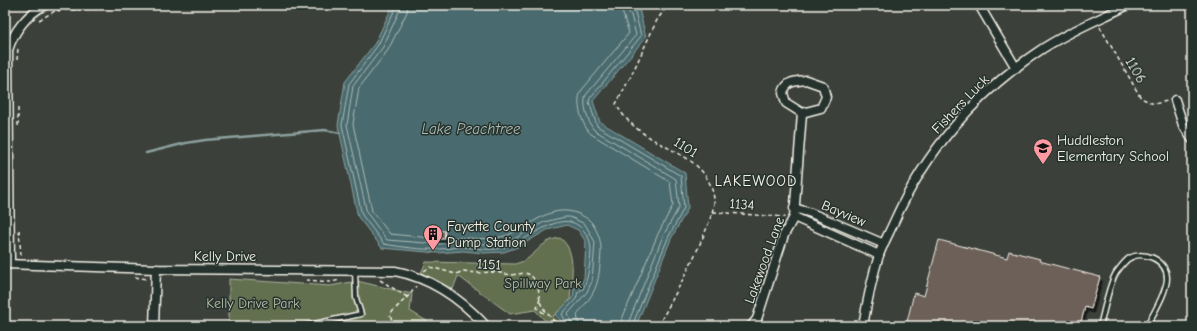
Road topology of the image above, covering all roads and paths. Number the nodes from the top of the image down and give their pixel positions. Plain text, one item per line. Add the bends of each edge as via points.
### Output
1 (45, 5) edge
2 (184, 5) edge
3 (668, 5) edge
4 (979, 5) edge
5 (1128, 5) edge
6 (1097, 21) junction
7 (35, 23) dead end
8 (19, 44) dead end
9 (17, 65) dead end
10 (1016, 68) junction
11 (1175, 100) joint
12 (18, 107) dead end
13 (802, 113) junction
14 (18, 128) dead end
15 (1192, 139) edge
16 (794, 208) junction
17 (713, 212) junction
18 (794, 217) junction
19 (19, 228) dead end
20 (884, 244) junction
21 (879, 254) junction
22 (8, 264) edge
23 (28, 264) junction
24 (156, 269) junction
25 (355, 270) junction
26 (423, 272) dead end
27 (416, 286) dead end
28 (540, 299) junction
29 (547, 315) junction
30 (757, 323) edge
31 (154, 326) edge
32 (305, 326) edge
33 (394, 326) edge
34 (486, 326) edge
35 (558, 326) edge
36 (658, 326) edge
37 (751, 326) edge
38 (863, 326) edge
39 (1100, 326) edge
40 (1147, 326) edge

1 - 22 street via 21,24 8,50
2 - 7 path via 55,11
3 - 17 path, 1101 via 657,20 616,104 624,118 638,130 694,162 703,172 714,200
4 - 10 street
5 - 6 street, Fishers Luck
6 - 10 street, Fishers Luck via 1066,34
6 - 11 path, 1106 via 1141,98 1154,104
8 - 9 path
10 - 20 street, Fishers Luck via 956,123 942,140 902,203
11 - 15 street via 1183,125
12 - 14 path
13 - 13 street via 815,111 825,103 823,86 806,80 795,81 786,86 783,93 786,103
13 - 16 street, Lakewood Lane
16 - 18 street, Lakewood Lane
16 - 20 street, Bayview
17 - 18 path, 1134
17 - 36 path, 1101
18 - 21 street, Bayview
18 - 30 street, Lakewood Lane via 784,235
19 - 23 path via 20,256
20 - 21 street, Fishers Luck
21 - 38 street, Fishers Luck
22 - 23 street, Kelly Drive
23 - 24 street, Kelly Drive
24 - 25 street, Kelly Drive
24 - 31 street
25 - 32 lane via 356,298 361,314
25 - 34 street, Kelly Drive via 405,272 442,288 466,305
26 - 28 path, 1151 via 430,267 456,274 525,273 535,279
27 - 33 path via 412,294 390,315
28 - 29 path, 1151
28 - 29 path, 1151 via 537,308
29 - 35 path, 1151
30 - 37 street, Lakewood Lane
39 - 40 lane via 1116,274 1128,259 1145,255 1157,260 1166,268 1167,279

